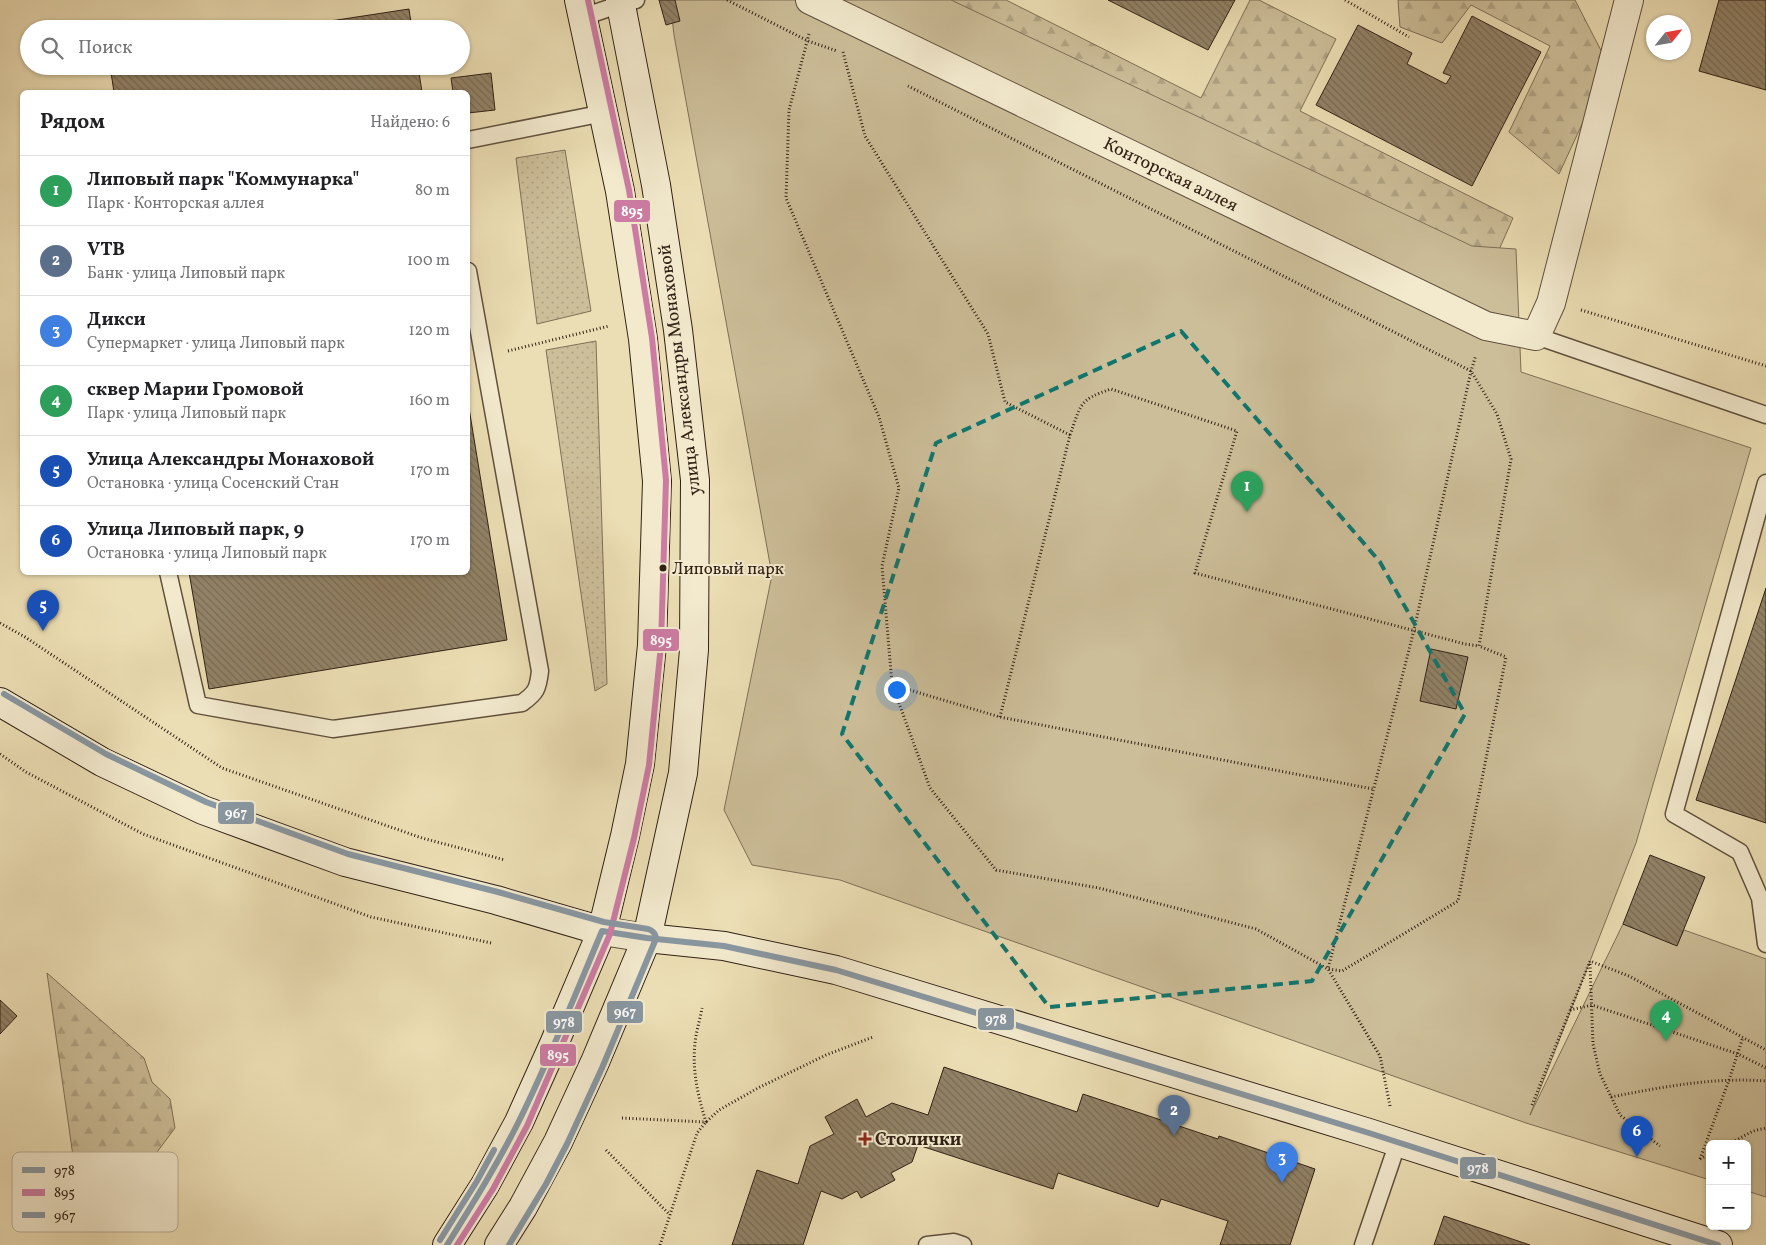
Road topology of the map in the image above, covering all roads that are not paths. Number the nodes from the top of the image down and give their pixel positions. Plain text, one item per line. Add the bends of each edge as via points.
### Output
1 (812, 0) edge
2 (1629, 0) edge
3 (626, 1) edge
4 (581, 8) edge
5 (604, 113) junction
6 (470, 140) edge
7 (470, 282) edge
8 (1536, 336) junction
9 (1766, 415) edge
10 (1766, 483) edge
11 (169, 575) edge
12 (0, 702) edge
13 (602, 931) junction
14 (647, 938) junction
15 (1766, 944) edge
16 (1398, 1142) junction
17 (447, 1245) edge
18 (499, 1245) edge
19 (928, 1245) edge
20 (963, 1245) edge
21 (1363, 1245) edge
22 (1718, 1245) edge

1 - 8 street, Конторская аллея via 1486,326
2 - 8 street via 1551,303
3 - 4 lane
3 - 14 street, улица Александры Монаховой via 678,330 694,480 694,650 683,773
4 - 5 street, улица Александры Монаховой
5 - 6 lane
5 - 13 street, улица Александры Монаховой via 620,191 643,339 657,481 652,645 640,764
7 - 11 lane via 540,672 534,694 522,703 333,729 198,705
8 - 9 lane
10 - 15 lane via 1674,814 1740,852 1760,898
12 - 13 street via 102,762 203,810 345,862
13 - 14 street
13 - 17 street, улица Александры Монаховой via 519,1122
14 - 16 street via 724,946 836,970
14 - 18 street, улица Александры Монаховой via 558,1142
16 - 21 lane
16 - 22 street
19 - 20 lane via 954,1242

